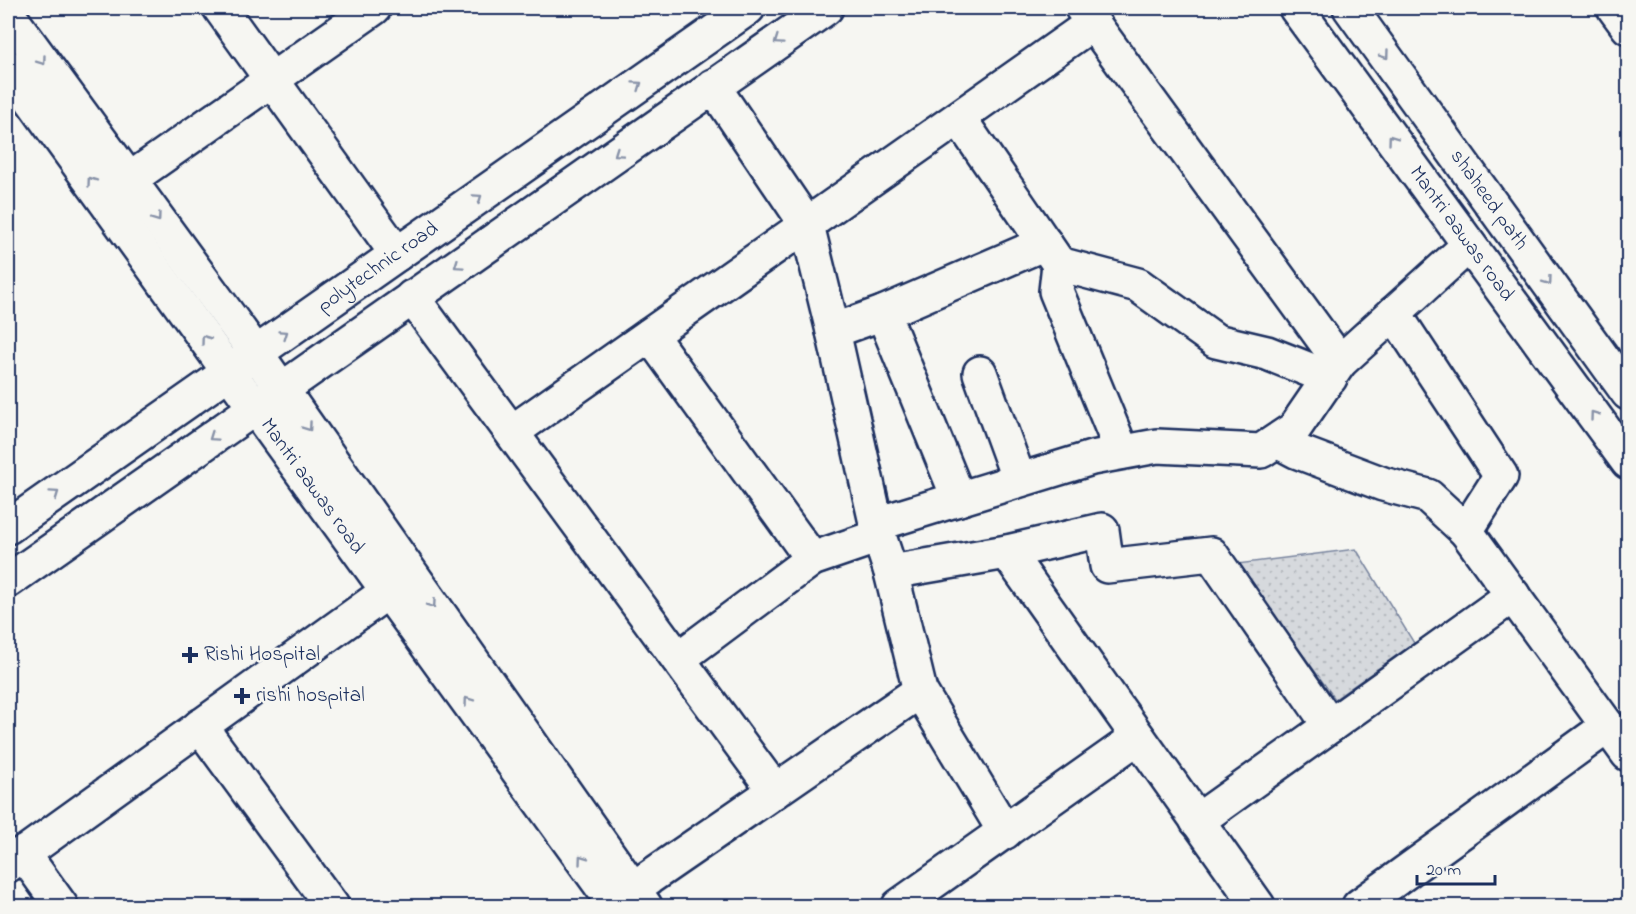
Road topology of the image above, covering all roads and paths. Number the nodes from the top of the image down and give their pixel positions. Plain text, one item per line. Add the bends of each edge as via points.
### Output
1 (220, 8) edge
2 (374, 8) edge
3 (748, 8) edge
4 (826, 8) edge
5 (1296, 8) edge
6 (1350, 8) edge
7 (1614, 8) edge
8 (8, 14) edge
9 (1087, 15) edge
10 (1629, 27) edge
11 (8, 67) edge
12 (272, 79) junction
13 (713, 86) junction
14 (959, 118) junction
15 (129, 180) junction
16 (807, 225) junction
17 (1469, 244) junction
18 (1052, 253) junction
19 (397, 254) junction
20 (412, 297) junction
21 (883, 313) junction
22 (1394, 313) junction
23 (833, 332) junction
24 (650, 335) junction
25 (256, 353) junction
26 (1335, 370) junction
27 (229, 372) junction
28 (980, 373) dead end
29 (282, 389) junction
30 (1629, 393) edge
31 (255, 408) junction
32 (512, 432) junction
33 (1276, 441) junction
34 (1122, 452) junction
35 (1629, 462) edge
36 (1019, 480) junction
37 (959, 499) junction
38 (8, 527) edge
39 (878, 530) junction
40 (1466, 531) junction
41 (1007, 552) junction
42 (812, 559) junction
43 (891, 572) junction
44 (8, 581) edge
45 (400, 583) junction
46 (1513, 595) junction
47 (678, 659) junction
48 (920, 692) junction
49 (200, 726) junction
50 (1330, 726) junction
51 (1608, 726) junction
52 (1138, 737) junction
53 (1629, 754) edge
54 (775, 790) junction
55 (1197, 821) junction
56 (1005, 832) junction
57 (15, 859) edge
58 (627, 901) edge
59 (61, 906) edge
60 (332, 906) edge
61 (899, 906) edge
62 (1258, 906) edge
63 (1359, 906) edge

1 - 12 street
2 - 12 street
19 -> 3 street, polytechnic road
4 -> 13 street
17 -> 5 street, Mantri aawas road
6 -> 30 street, shaheed path
7 - 10 street
8 -> 15 street
9 - 14 street
9 - 26 street
27 -> 11 street, Mantri aawas road
12 - 15 street
12 - 19 street
13 - 16 street
13 -> 20 street
14 - 16 street
14 - 18 street
15 -> 25 street
16 - 23 street
16 - 24 street
17 - 22 street
35 -> 17 street, Mantri aawas road
18 - 21 street
18 - 26 street via 1138,285 1216,341
18 - 34 street via 1056,291
25 -> 19 street, polytechnic road
20 - 29 street
20 - 32 street
21 - 23 street
21 - 37 street
22 - 26 street
22 - 40 street via 1501,476
23 - 39 street
24 - 32 street
24 - 42 street
25 - 27 street, polytechnic road
25 - 29 street
26 - 33 street via 1294,429
27 - 31 street, Mantri aawas road
38 -> 27 street, polytechnic road
28 - 36 street
29 - 31 street
29 -> 45 street
31 -> 44 street
31 - 45 street, Mantri aawas road
32 - 47 street
33 - 34 street via 1262,451 1157,446
33 - 40 street via 1383,484 1428,496
34 - 36 street
36 - 37 street
37 - 39 street
39 - 42 street
39 - 43 street
40 - 46 street
41 - 43 street
41 - 50 street via 1102,530 1107,566 1210,554
41 - 52 street
42 - 47 street
43 - 48 street
45 - 49 street
45 - 58 street, Mantri aawas road
46 - 50 street
46 - 51 street
47 - 54 street
48 - 54 street
48 - 56 street
49 - 57 street
49 - 60 street
50 - 55 street
51 - 53 street
51 - 63 street
52 - 55 street
52 - 56 street
54 - 58 street
55 - 62 street
56 - 61 street
57 - 59 street

